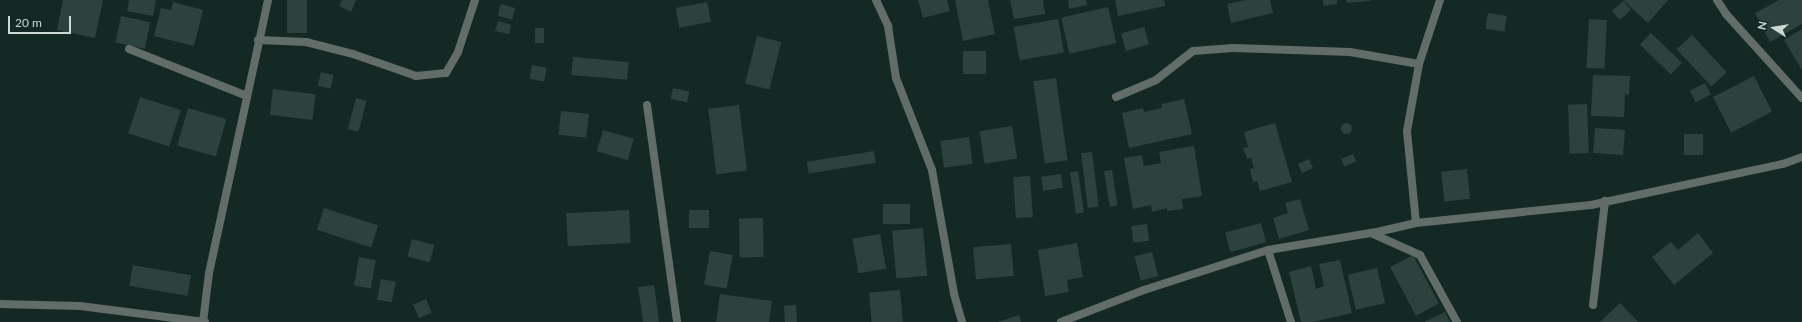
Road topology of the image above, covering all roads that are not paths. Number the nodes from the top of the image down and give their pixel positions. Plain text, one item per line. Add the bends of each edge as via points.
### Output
1 (268, 0) edge
2 (475, 0) edge
3 (876, 0) edge
4 (1440, 0) edge
5 (1717, 0) edge
6 (258, 40) junction
7 (129, 49) dead end
8 (1419, 64) junction
9 (247, 96) junction
10 (1116, 97) dead end
11 (1802, 98) edge
12 (647, 105) dead end
13 (1802, 157) edge
14 (1605, 201) junction
15 (1416, 223) junction
16 (1372, 233) junction
17 (1268, 250) junction
18 (0, 304) edge
19 (1592, 305) dead end
20 (204, 322) edge
21 (677, 322) edge
22 (962, 322) edge
23 (1061, 322) edge
24 (1291, 322) edge
25 (1457, 322) edge

1 - 6 street
2 - 6 street via 458,52 446,73 416,76 353,54 306,42
3 - 22 street via 888,26 896,78 932,170 954,294
4 - 8 street
5 - 11 street via 1726,14
6 - 9 street
7 - 9 street
8 - 10 street via 1350,52 1233,48 1193,51 1156,80
8 - 15 street via 1407,131
9 - 20 street via 209,273
12 - 21 street
13 - 14 street via 1782,164
14 - 15 street
14 - 19 street
15 - 16 street
16 - 17 street
16 - 25 street via 1420,255
17 - 23 street via 1144,290
17 - 24 street
18 - 20 street via 80,306

